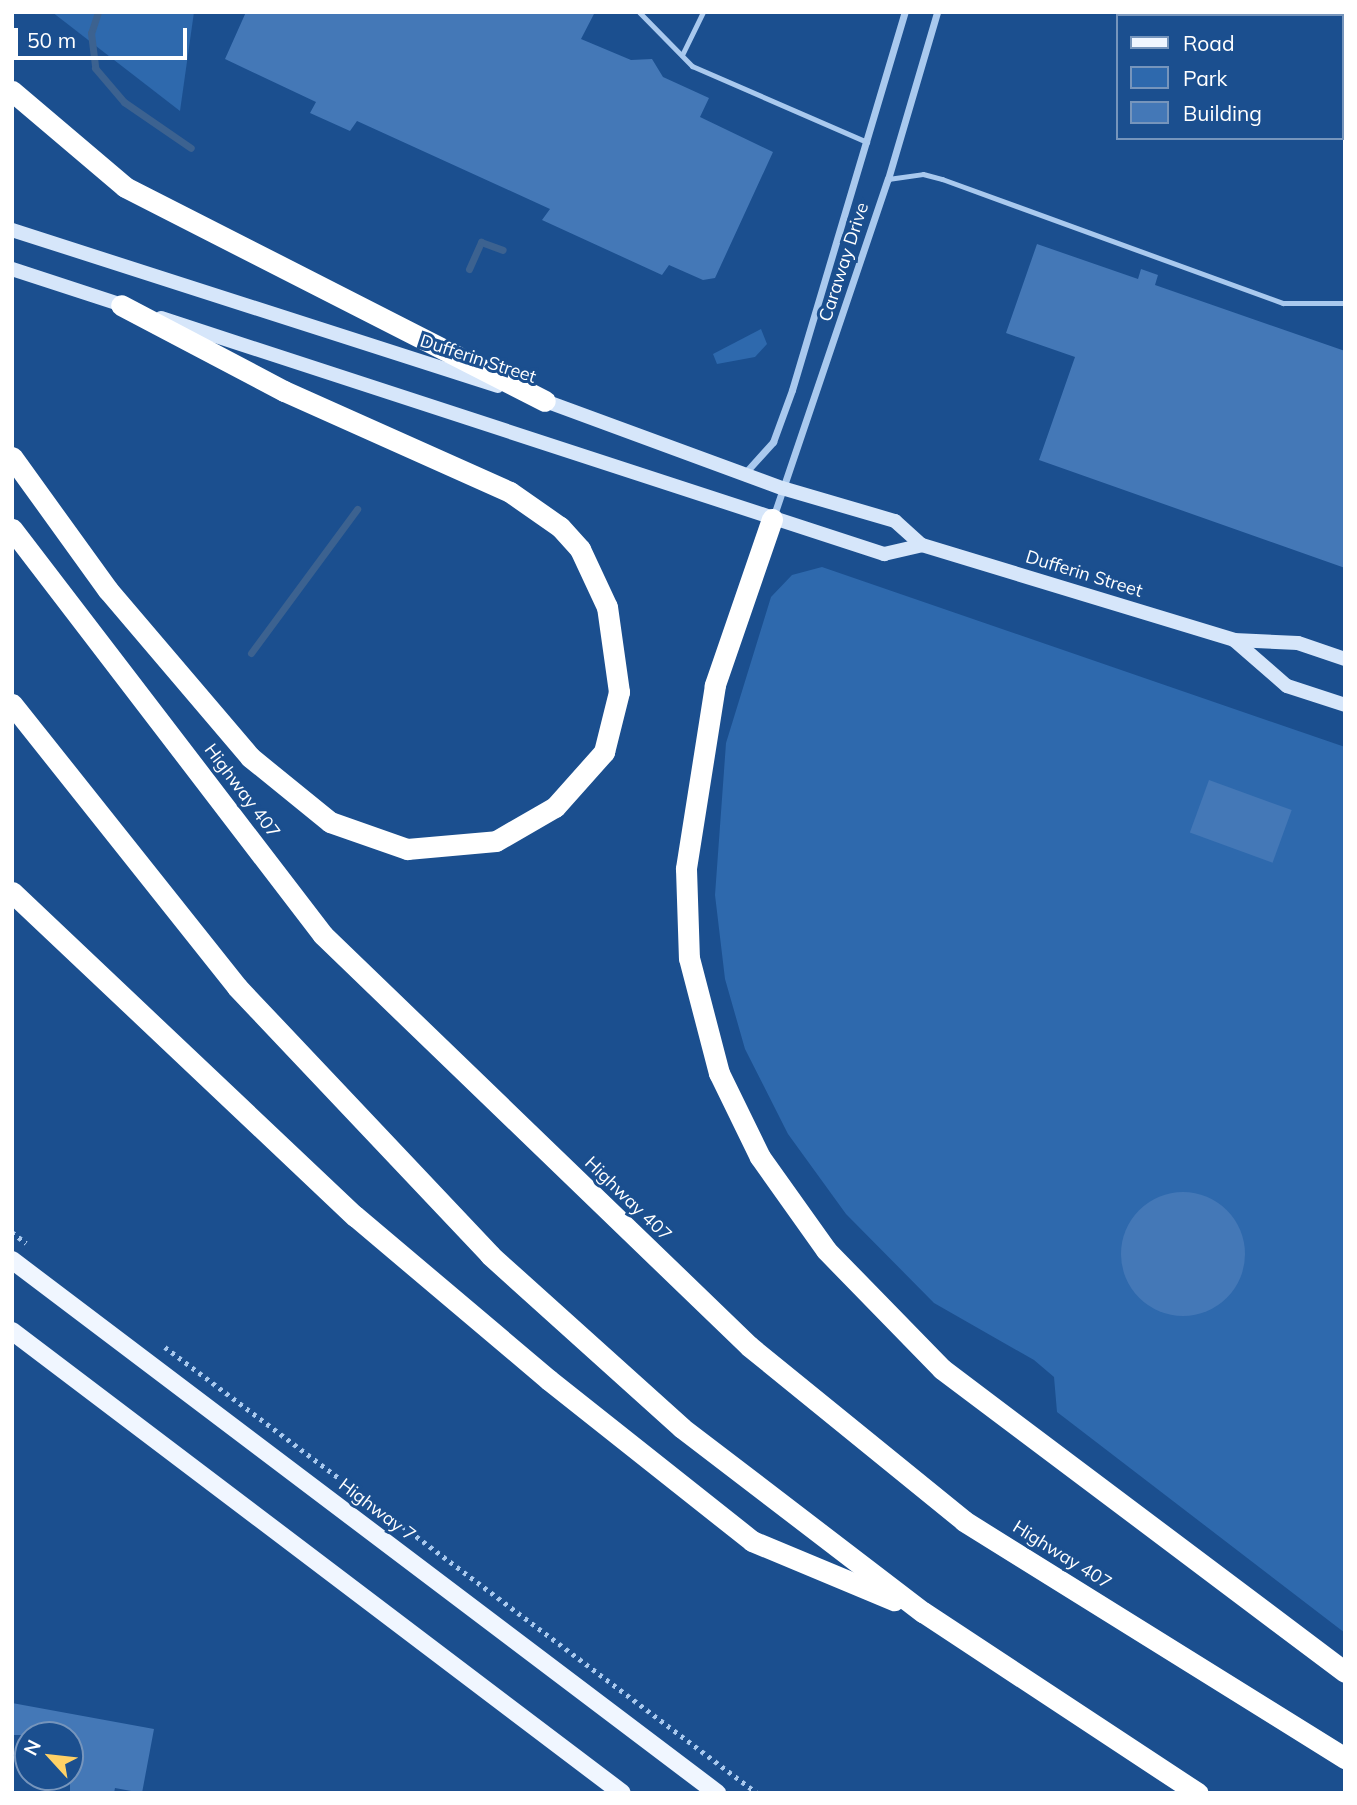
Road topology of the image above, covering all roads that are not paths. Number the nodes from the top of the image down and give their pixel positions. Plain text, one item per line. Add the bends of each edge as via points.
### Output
1 (639, 12) edge
2 (703, 12) edge
3 (905, 12) edge
4 (937, 12) edge
5 (682, 55) junction
6 (12, 92) edge
7 (868, 143) junction
8 (888, 179) junction
9 (12, 230) edge
10 (12, 269) edge
11 (1345, 303) edge
12 (121, 304) junction
13 (545, 401) junction
14 (12, 457) edge
15 (745, 473) junction
16 (782, 488) junction
17 (772, 519) junction
18 (12, 529) edge
19 (922, 545) junction
20 (1234, 640) junction
21 (1345, 659) edge
22 (12, 704) edge
23 (1345, 705) edge
24 (12, 892) edge
25 (12, 1260) edge
26 (12, 1331) edge
27 (923, 1612) junction
28 (1345, 1672) edge
29 (1345, 1758) edge
30 (622, 1793) edge
31 (717, 1793) edge
32 (1198, 1793) edge

1 - 5 lane
2 - 5 lane
3 - 7 street, Caraway Drive
4 - 8 street, Caraway Drive
5 - 7 lane via 692,66
6 - 13 highway via 125,187
7 - 15 street, Caraway Drive via 775,439
8 - 11 lane via 923,174 942,179 1283,303
8 - 16 street, Caraway Drive
9 - 13 main road, Dufferin Street
10 - 12 main road
12 - 14 highway via 284,391 510,492 560,527 580,549 607,607 619,692 604,752 555,807 496,841 407,849 330,822 250,757 108,590
12 - 17 main road
13 - 15 main road, Dufferin Street
15 - 16 main road, Dufferin Street
16 - 17 street, Caraway Drive
16 - 19 main road, Dufferin Street via 895,521
17 - 19 main road via 884,554
17 - 28 highway via 715,685 685,869 689,958 719,1073 760,1157 826,1250 942,1369
18 - 29 highway, Highway 407 via 324,935 749,1346 964,1521
19 - 20 main road, Dufferin Street
20 - 21 main road, Dufferin Street via 1298,643
20 - 23 main road, Dufferin Street via 1287,686
22 - 27 highway via 237,987 490,1255 682,1428
24 - 27 highway via 355,1216 741,1532
25 - 31 main road, Highway 7
26 - 30 main road
27 - 32 highway

